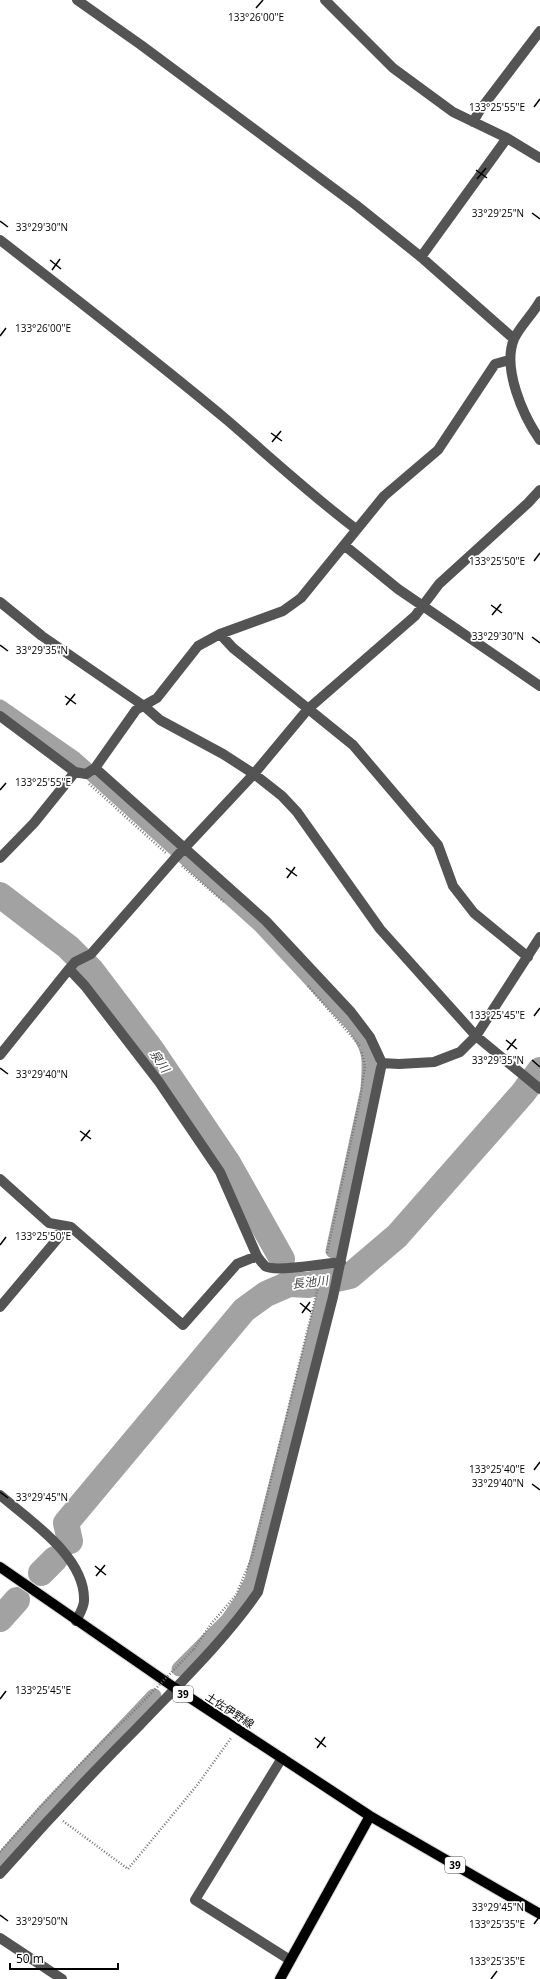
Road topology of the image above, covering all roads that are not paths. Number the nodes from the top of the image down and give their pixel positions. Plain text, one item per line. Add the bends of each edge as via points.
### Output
1 (77, 0) edge
2 (325, 0) edge
3 (540, 31) edge
4 (473, 122) junction
5 (507, 138) junction
6 (540, 158) edge
7 (0, 240) edge
8 (421, 257) junction
9 (538, 308) edge
10 (514, 339) junction
11 (509, 360) junction
12 (540, 440) edge
13 (540, 490) edge
14 (356, 529) junction
15 (344, 545) junction
16 (0, 602) edge
17 (423, 606) junction
18 (220, 634) junction
19 (540, 686) edge
20 (144, 706) junction
21 (308, 708) junction
22 (0, 716) edge
23 (91, 770) junction
24 (76, 772) junction
25 (254, 774) junction
26 (179, 853) junction
27 (0, 858) edge
28 (540, 937) edge
29 (528, 957) junction
30 (72, 965) junction
31 (476, 1036) junction
32 (0, 1055) edge
33 (382, 1063) junction
34 (540, 1089) edge
35 (0, 1179) edge
36 (60, 1225) junction
37 (257, 1256) junction
38 (340, 1266) junction
39 (0, 1307) edge
40 (0, 1495) edge
41 (0, 1567) edge
42 (76, 1621) junction
43 (175, 1688) junction
44 (282, 1758) junction
45 (370, 1816) junction
46 (0, 1874) edge
47 (540, 1914) edge
48 (0, 1938) edge
49 (290, 1960) junction
50 (62, 1979) edge
51 (280, 1979) edge

1 - 8 street via 356,205
2 - 4 street via 393,68 453,112
3 - 4 street
4 - 5 street
5 - 6 street
5 - 8 street
7 - 14 street via 152,359 228,421 321,503
8 - 10 street
9 - 10 street
10 - 11 street
11 - 12 street via 518,398
11 - 14 street via 495,364 438,450 384,496
13 - 17 street via 439,584
14 - 15 street
15 - 17 street
15 - 18 street via 301,598 283,611
16 - 20 street via 42,636
17 - 19 street
17 - 21 street via 415,616
18 - 20 street via 198,646 157,698
18 - 21 street via 233,648
20 - 23 street via 136,710
20 - 25 street via 160,720
21 - 25 street
21 - 29 street via 353,745 438,845 453,886 474,913
22 - 24 street
23 - 24 street
23 - 26 street
24 - 27 street via 34,823
25 - 26 street
25 - 31 street via 282,796 297,812 380,929
26 - 30 street via 87,956
26 - 33 street via 266,922 351,1012 370,1037
28 - 29 street
29 - 31 street
30 - 32 street
30 - 37 street via 85,986 159,1082 220,1172
31 - 33 street via 460,1052 434,1062
31 - 34 street
33 - 38 street
35 - 36 street via 49,1223
36 - 37 street via 71,1227 183,1325 237,1264
36 - 39 street via 59,1237
37 - 38 street via 266,1266 274,1268 325,1264
38 - 43 street via 258,1592 237,1622
40 - 42 street via 54,1541 69,1558 83,1590 84,1602
41 - 42 main road, 土佐伊野線 / 39
42 - 43 main road, 土佐伊野線 / 39
43 - 44 main road, 土佐伊野線 / 39
43 - 46 street via 53,1813
44 - 45 main road, 土佐伊野線 / 39
44 - 49 street via 195,1900
45 - 47 main road, 土佐伊野線 / 39
45 - 49 main road
48 - 50 street
49 - 51 main road

